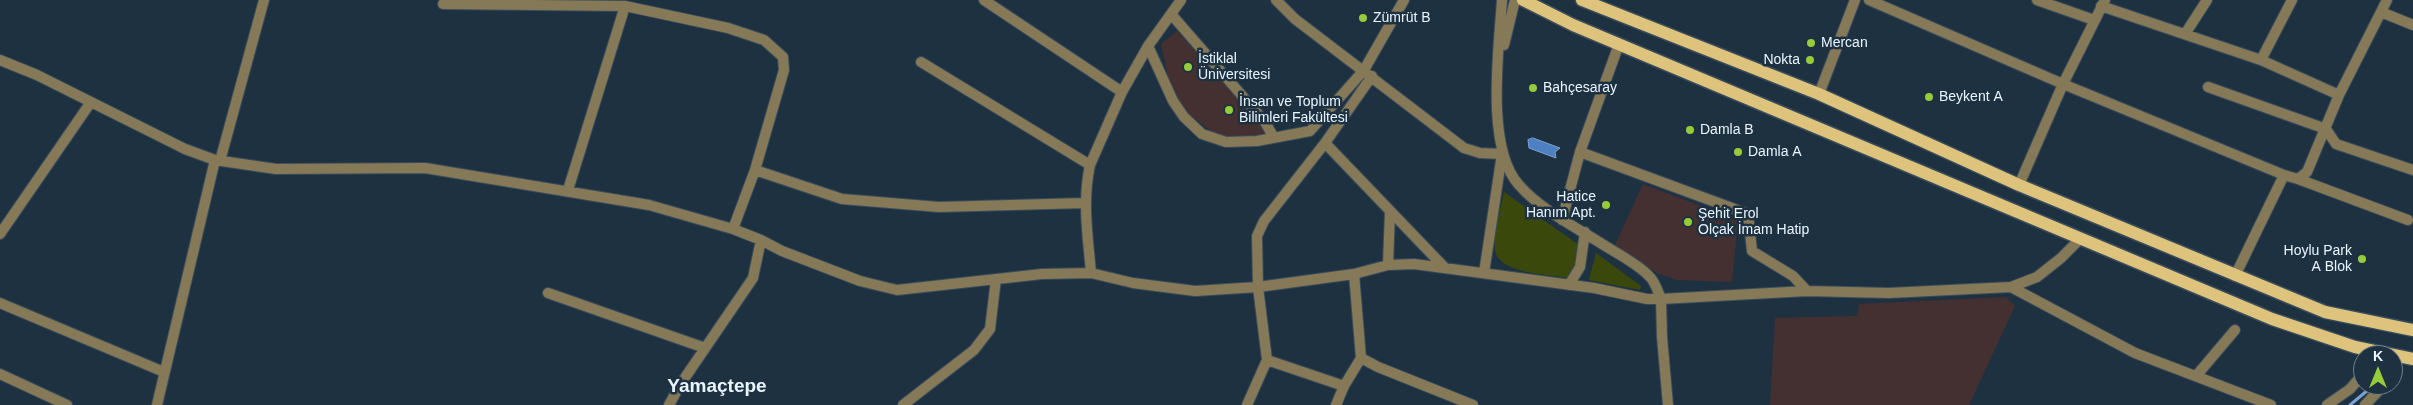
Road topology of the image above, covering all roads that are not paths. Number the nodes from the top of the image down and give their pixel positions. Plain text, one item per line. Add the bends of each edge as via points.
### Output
1 (264, 0) edge
2 (984, 0) edge
3 (1182, 0) edge
4 (1276, 0) edge
5 (1404, 0) edge
6 (1502, 0) edge
7 (1515, 0) edge
8 (1523, 0) edge
9 (1582, 0) edge
10 (1855, 0) edge
11 (1870, 0) edge
12 (2037, 0) edge
13 (2207, 0) edge
14 (2292, 0) edge
15 (2387, 0) edge
16 (622, 3) edge
17 (2103, 3) edge
18 (442, 4) dead end
19 (2381, 12) junction
20 (1171, 14) junction
21 (2094, 20) junction
22 (2413, 25) edge
23 (2185, 34) junction
24 (1619, 44) junction
25 (1148, 46) junction
26 (0, 60) edge
27 (2261, 60) junction
28 (922, 62) dead end
29 (1497, 70) junction
30 (1368, 73) junction
31 (2062, 84) junction
32 (2208, 87) dead end
33 (1122, 92) junction
34 (1819, 94) junction
35 (2339, 95) junction
36 (91, 102) junction
37 (2326, 129) junction
38 (1274, 138) junction
39 (1325, 143) junction
40 (1580, 152) junction
41 (1502, 154) junction
42 (218, 160) junction
43 (1090, 166) junction
44 (755, 170) junction
45 (2413, 170) edge
46 (2284, 175) junction
47 (2298, 179) junction
48 (2019, 185) junction
49 (568, 190) junction
50 (1084, 203) junction
51 (1390, 211) junction
52 (1562, 220) junction
53 (2408, 220) dead end
54 (734, 229) junction
55 (1585, 232) junction
56 (0, 234) edge
57 (2081, 238) junction
58 (761, 240) junction
59 (1388, 265) junction
60 (1445, 268) junction
61 (1484, 273) junction
62 (1091, 274) junction
63 (1354, 274) junction
64 (2235, 276) junction
65 (996, 279) junction
66 (1569, 285) junction
67 (1258, 287) junction
68 (2011, 287) junction
69 (1807, 291) junction
70 (548, 293) dead end
71 (1661, 299) junction
72 (0, 303) edge
73 (2235, 330) dead end
74 (2413, 330) edge
75 (2353, 347) edge
76 (705, 348) junction
77 (1361, 358) junction
78 (1267, 360) junction
79 (164, 372) junction
80 (0, 374) edge
81 (2196, 376) junction
82 (1344, 386) junction
83 (2353, 386) edge
84 (2374, 395) edge
85 (1668, 404) edge
86 (67, 405) edge
87 (157, 405) edge
88 (670, 405) edge
89 (903, 405) edge
90 (1247, 405) edge
91 (1336, 405) edge
92 (1473, 405) edge
93 (2271, 405) edge
94 (2327, 405) edge
95 (2365, 405) edge

1 - 42 street
2 - 33 street
3 - 20 street
4 - 30 street via 1295,19
5 - 30 street
6 - 29 street
7 - 29 street
8 - 24 main road
9 - 34 main road
10 - 34 street
11 - 31 street
12 - 21 street
13 - 23 street
14 - 27 street
15 - 19 street
16 - 18 street
16 - 44 street via 728,28 764,40 783,57 784,70
16 - 49 street
17 - 21 street
17 - 23 street
19 - 22 street
19 - 35 street
20 - 25 street
20 - 38 street via 1266,122
21 - 31 street
23 - 27 street
24 - 40 street
24 - 57 main road
25 - 33 street
25 - 38 street via 1173,101 1202,134 1226,142
26 - 36 street
27 - 35 street
28 - 43 street
29 - 41 street
30 - 38 street via 1310,131
30 - 39 street
30 - 41 street via 1464,148
31 - 46 street
31 - 48 street
32 - 37 street
33 - 43 street
34 - 48 main road
35 - 37 street
36 - 42 street via 185,149
36 - 56 street
37 - 45 street via 2336,144
37 - 47 street via 2307,172
39 - 51 street
39 - 67 street via 1264,221 1258,236
40 - 52 street
40 - 69 street via 1748,214 1752,251 1793,276
41 - 52 street via 1518,185
41 - 61 street
42 - 49 street via 276,169 425,168
42 - 79 street
43 - 50 street
44 - 50 street via 842,199 939,207
44 - 54 street
46 - 47 street
46 - 64 street
47 - 53 street
48 - 64 main road
49 - 54 street via 649,205
50 - 62 street
51 - 59 street
51 - 60 street
52 - 55 street
54 - 58 street
55 - 66 street via 1580,268
55 - 71 street via 1650,276
57 - 68 street via 2037,277
57 - 75 main road via 2272,319
58 - 65 street via 860,281 897,290
58 - 76 street via 753,278
59 - 60 street
59 - 63 street
60 - 61 street
61 - 66 street
62 - 65 street via 1042,274
62 - 67 street via 1195,291
63 - 67 street
63 - 77 street
64 - 74 main road via 2324,312
65 - 89 street via 990,329 974,350
66 - 71 street
67 - 78 street
68 - 69 street via 1889,293
68 - 81 street via 2135,353
69 - 71 street
70 - 76 street
71 - 85 street
72 - 79 street
73 - 81 street
76 - 88 street
77 - 82 street
77 - 92 street
78 - 82 street
78 - 90 street
79 - 87 street
80 - 86 street
81 - 93 street
82 - 91 street
83 - 94 street
84 - 95 street

